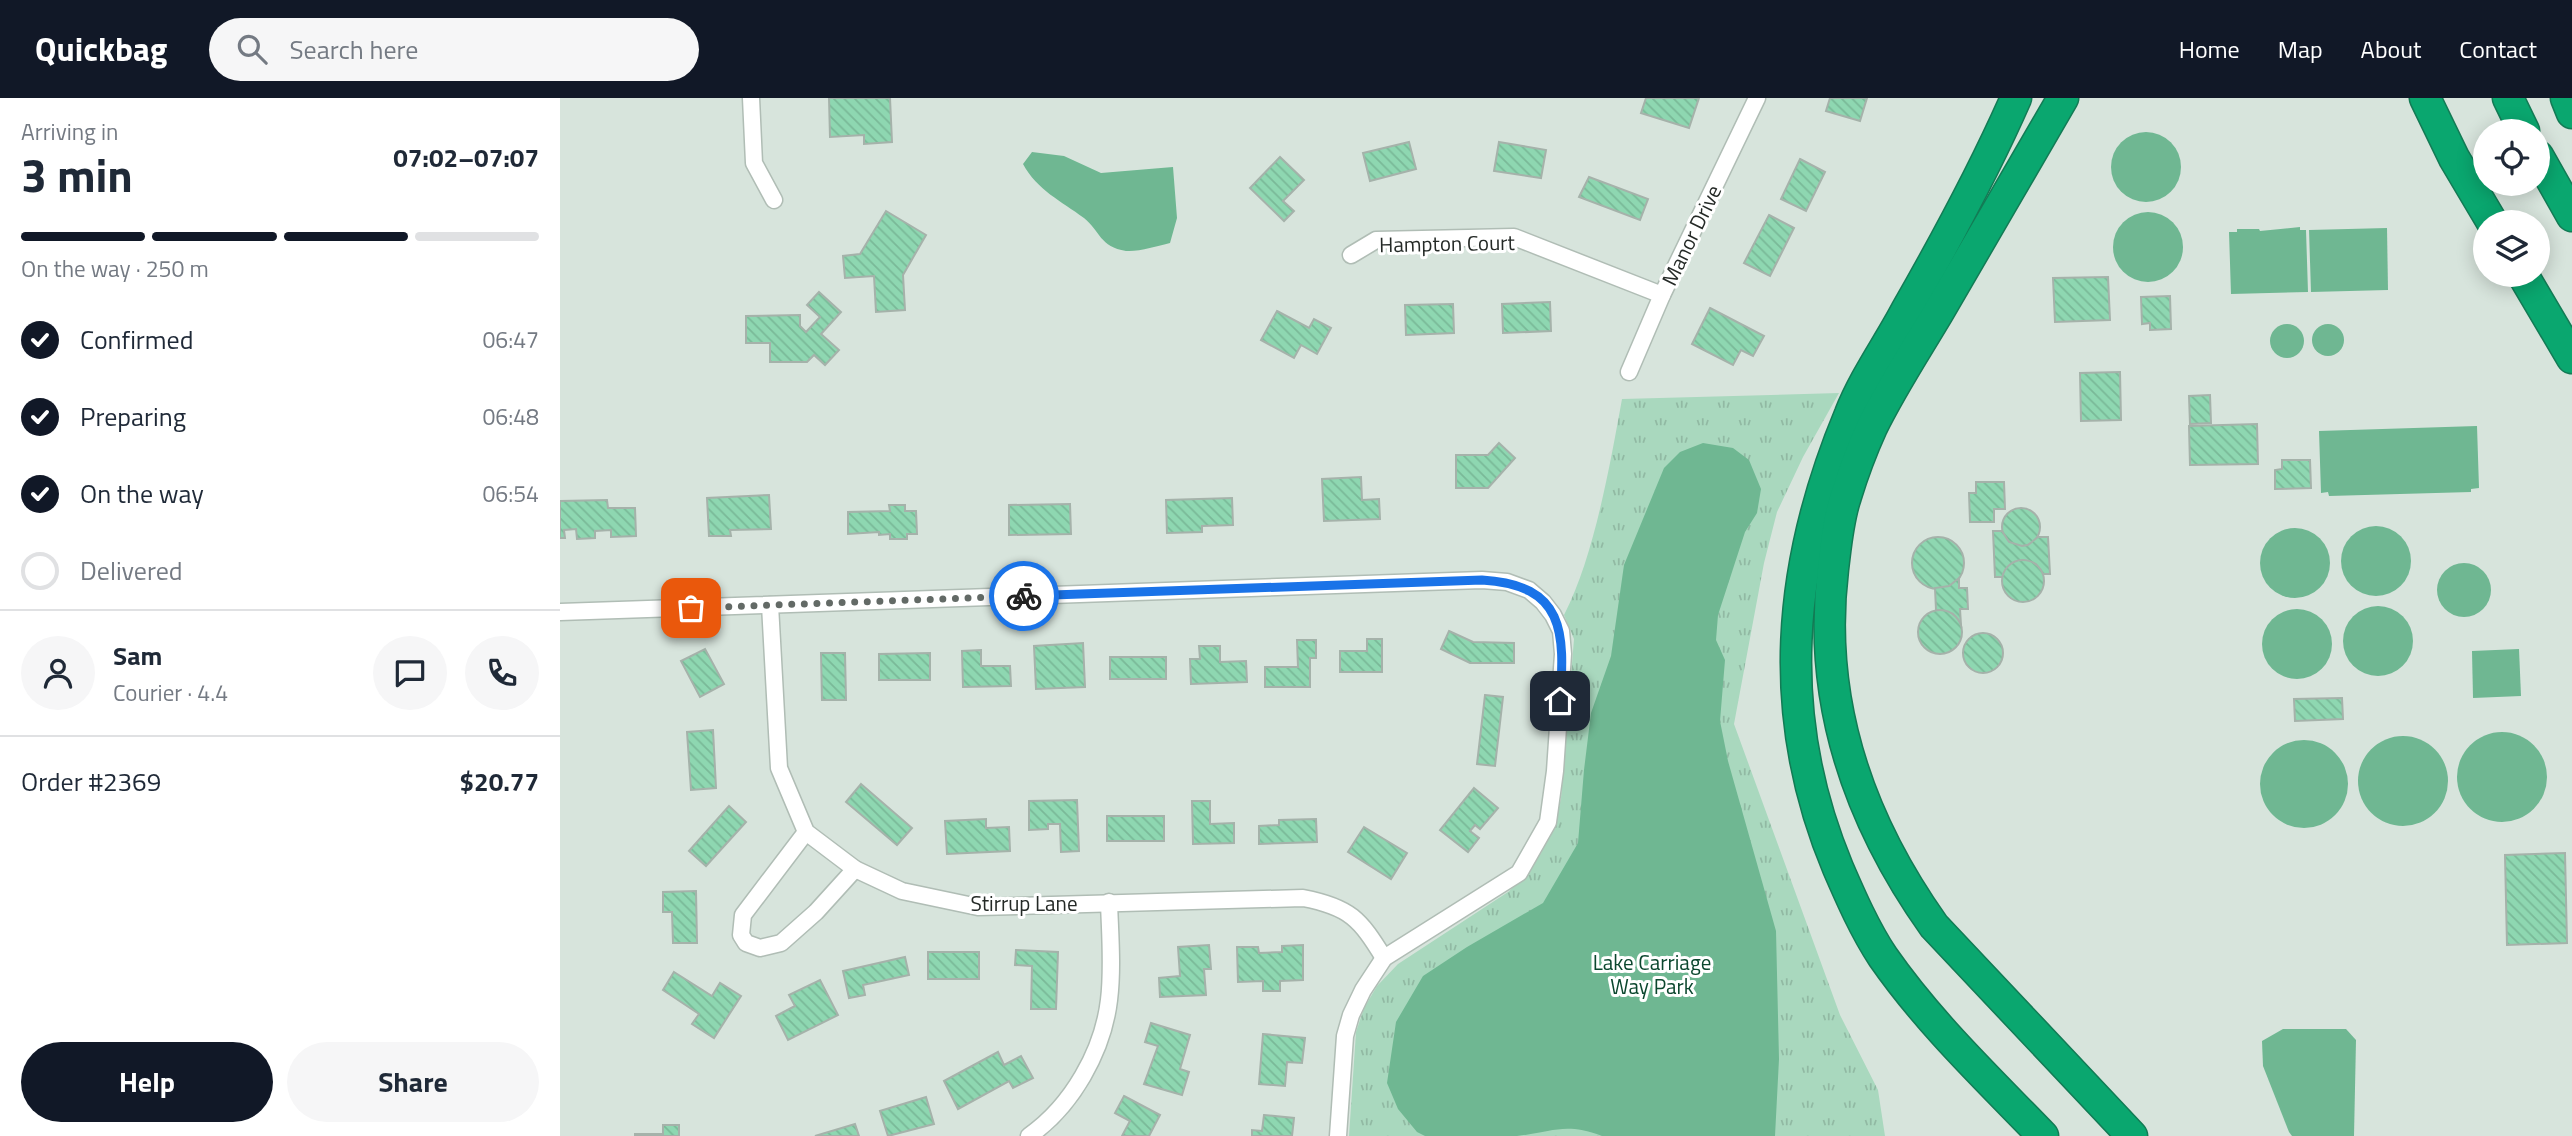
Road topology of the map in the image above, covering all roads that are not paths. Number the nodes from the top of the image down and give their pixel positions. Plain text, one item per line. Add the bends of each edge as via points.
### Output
1 (751, 98) edge
2 (1757, 98) edge
3 (2016, 98) edge
4 (2063, 98) edge
5 (2426, 98) edge
6 (2508, 98) edge
7 (2566, 98) edge
8 (2572, 113) edge
9 (2518, 119) edge
10 (2550, 177) edge
11 (774, 200) dead end
12 (2485, 210) edge
13 (2572, 216) edge
14 (1351, 256) dead end
15 (2530, 287) edge
16 (1662, 295) junction
17 (2572, 358) edge
18 (1629, 372) dead end
19 (770, 605) junction
20 (560, 612) edge
21 (806, 832) junction
22 (855, 869) junction
23 (1109, 902) junction
24 (1384, 958) junction
25 (1029, 1136) edge
26 (1338, 1136) edge
27 (2043, 1136) edge
28 (2132, 1136) edge

1 - 11 street via 754,163
2 - 16 street, Manor Drive
3 - 27 highway via 1996,145 1851,411 1807,544 1796,627 1796,678 1802,750 1817,814 1868,930 1942,1031
4 - 28 highway via 1872,427 1845,498 1835,548 1830,659 1846,751 1862,797 1883,846 1913,896 1934,926
5 - 12 highway
6 - 9 highway
7 - 8 highway
10 - 13 highway
14 - 16 street, Hampton Court via 1376,240 1514,237
15 - 17 highway
16 - 18 street, Manor Drive
19 - 20 street
19 - 21 street via 779,768
19 - 24 street via 1482,580 1529,590 1553,615 1561,631 1563,654 1548,822 1519,873
21 - 22 street, Stirrup Lane
21 - 22 street via 743,915 741,935 746,943 760,948 781,943
22 - 23 street, Stirrup Lane via 902,891 978,907
23 - 24 street, Stirrup Lane via 1303,898 1326,902 1352,915
23 - 25 street via 1110,989 1100,1040 1065,1102
24 - 26 street via 1363,990 1345,1036

